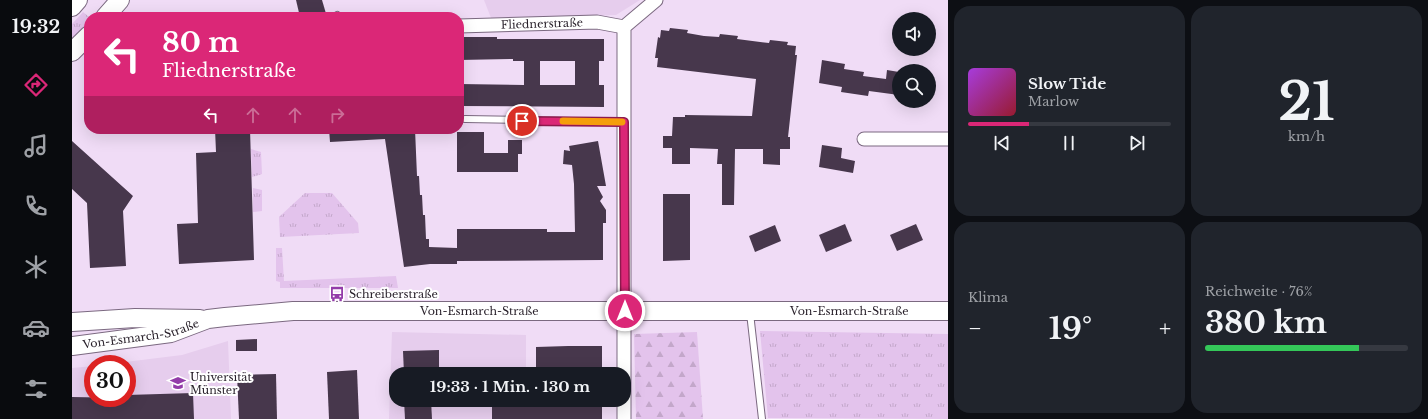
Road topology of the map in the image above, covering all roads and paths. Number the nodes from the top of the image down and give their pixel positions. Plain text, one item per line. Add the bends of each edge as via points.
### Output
1 (78, 0) edge
2 (120, 0) edge
3 (656, 0) edge
4 (72, 7) edge
5 (109, 12) edge
6 (464, 26) edge
7 (624, 27) junction
8 (84, 40) edge
9 (72, 52) edge
10 (465, 118) dead end
11 (624, 122) junction
12 (864, 139) dead end
13 (948, 139) edge
14 (625, 311) junction
15 (750, 311) junction
16 (948, 311) edge
17 (208, 320) junction
18 (72, 322) edge
19 (72, 346) edge
20 (624, 419) edge
21 (762, 419) edge

1 - 4 main road
2 - 5 main road
3 - 7 street
6 - 7 street, Fliednerstraße via 597,22
7 - 11 street
8 - 9 main road
10 - 11 lane
11 - 14 street
12 - 13 street
14 - 15 main road, Von-Esmarch-Straße
14 - 17 main road, Von-Esmarch-Straße via 293,311
14 - 20 street
15 - 16 main road, Von-Esmarch-Straße
15 - 21 lane
17 - 18 main road, Von-Esmarch-Straße via 135,318
17 - 19 main road, Von-Esmarch-Straße via 171,333

